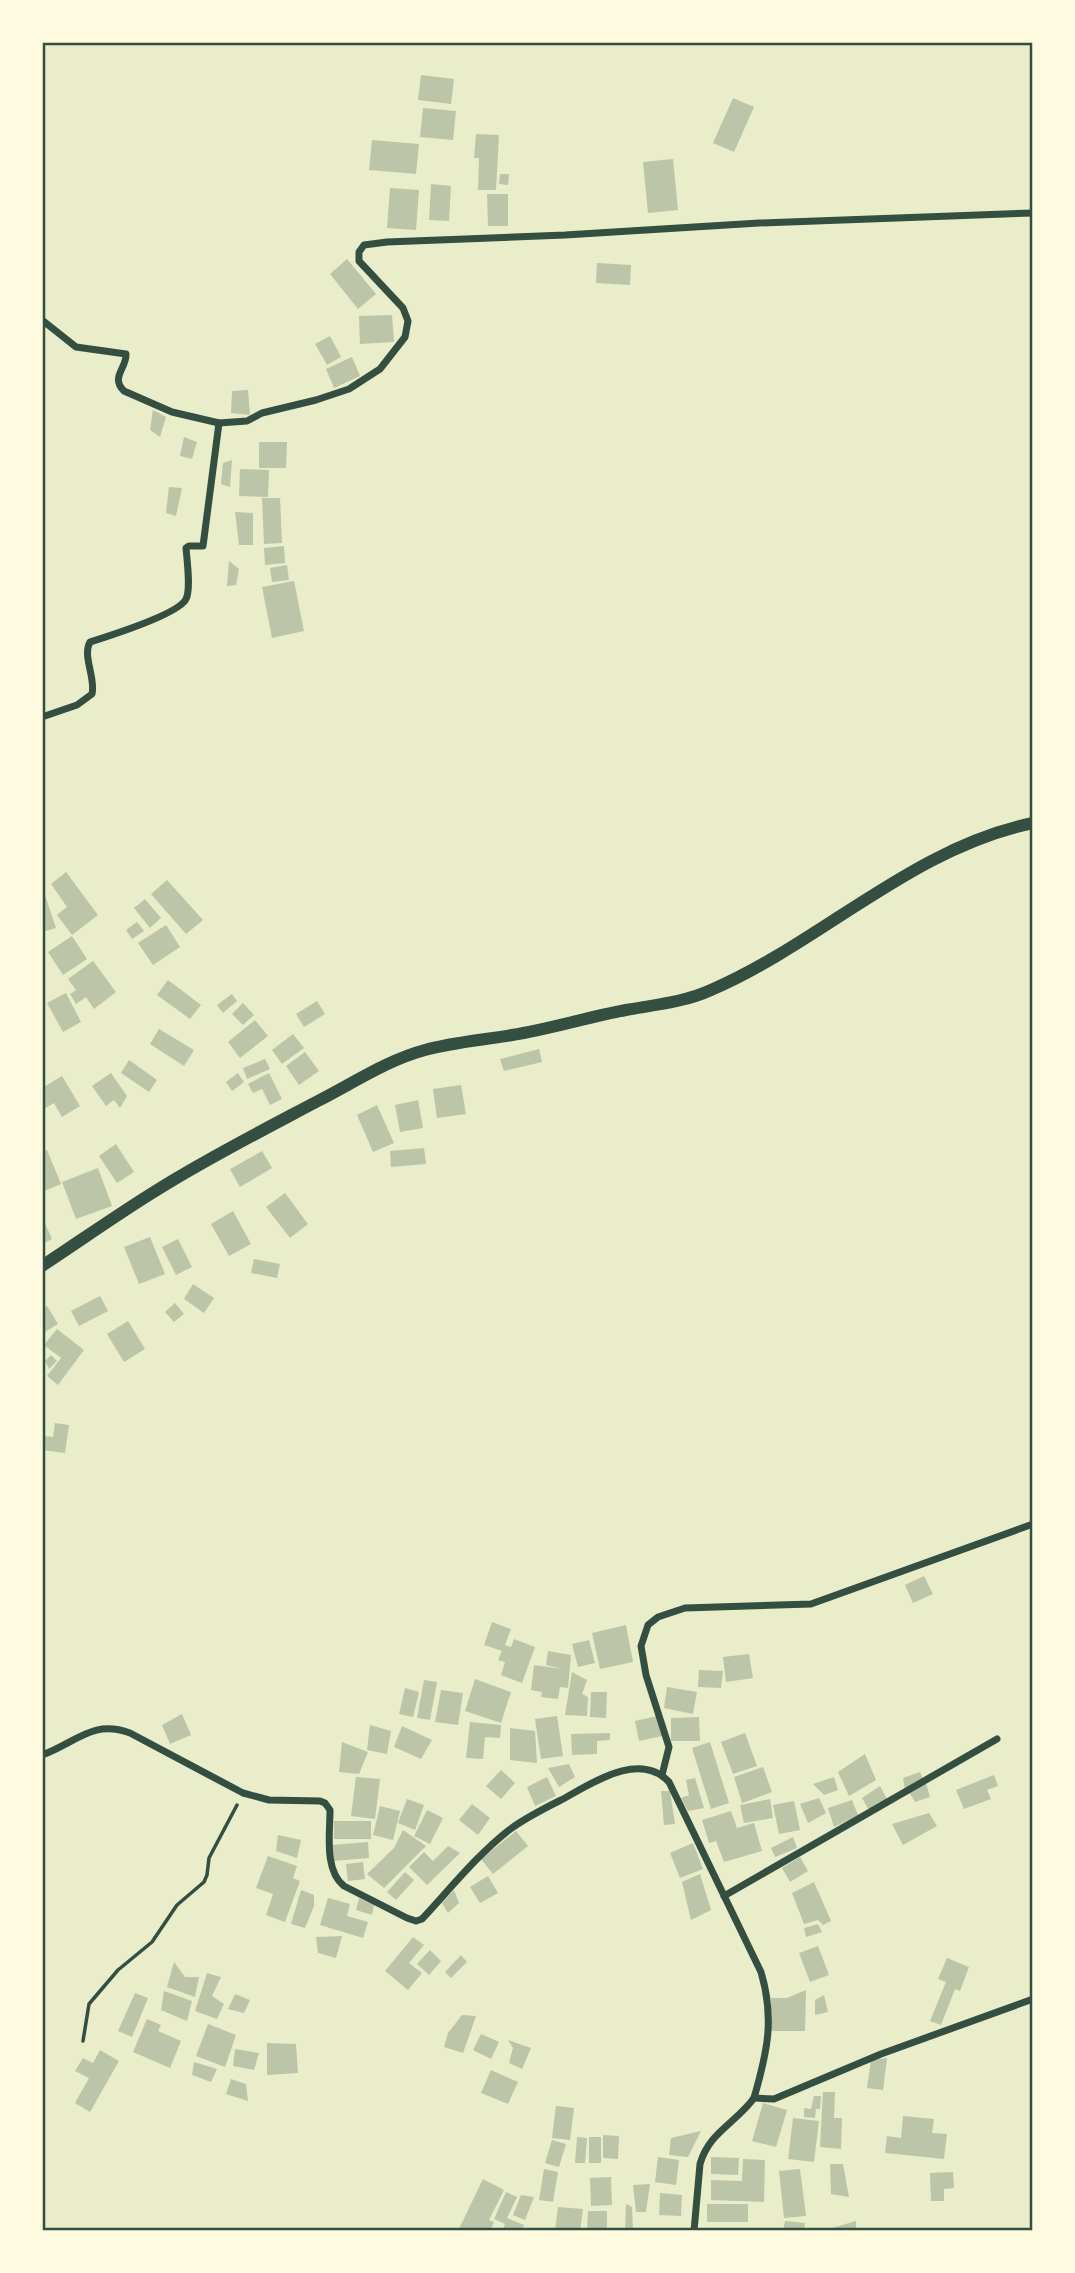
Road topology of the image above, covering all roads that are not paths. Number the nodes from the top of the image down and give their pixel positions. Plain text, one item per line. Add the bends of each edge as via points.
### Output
1 (1033, 214) edge
2 (42, 320) edge
3 (219, 423) junction
4 (42, 717) edge
5 (1033, 823) edge
6 (42, 1266) edge
7 (1033, 1524) edge
8 (997, 1739) dead end
9 (42, 1755) edge
10 (662, 1775) junction
11 (724, 1896) junction
12 (1033, 1999) edge
13 (754, 2098) junction
14 (694, 2231) edge

1 - 3 street via 760,223 364,245 359,261 406,313 402,342 377,372 349,389 247,421
2 - 3 street via 76,347 126,354 118,377 124,391 172,412
3 - 4 street via 203,546 186,548 187,598 170,612 90,642 92,694 77,705
5 - 6 street via 998,832 924,866 820,931 708,992 399,1058 156,1190
7 - 10 street via 811,1605 685,1608 658,1617 648,1625 641,1646 669,1746
8 - 11 street
9 - 10 street via 96,1729 117,1728 243,1793 269,1800 326,1803 331,1866 337,1881 416,1921 520,1822 615,1772 648,1770
10 - 11 street
11 - 13 street via 768,1996 769,2036
12 - 13 street via 774,2099
13 - 14 street via 712,2138 703,2153

